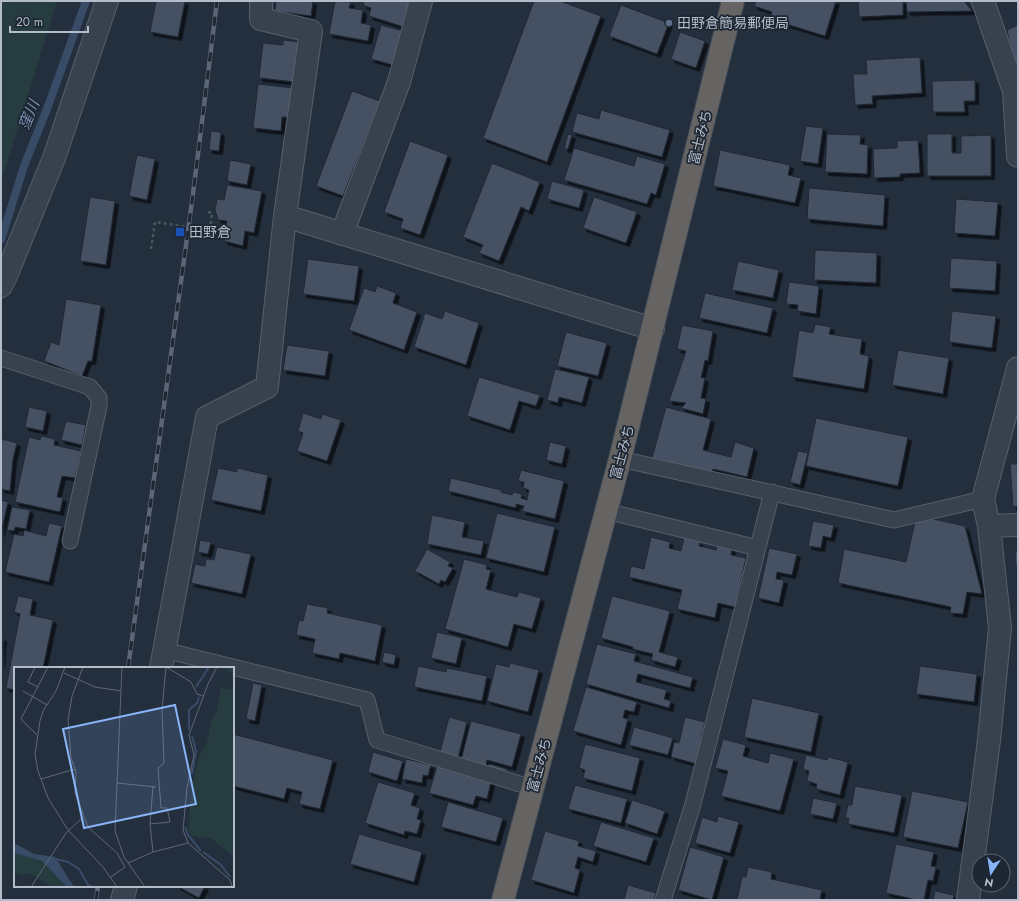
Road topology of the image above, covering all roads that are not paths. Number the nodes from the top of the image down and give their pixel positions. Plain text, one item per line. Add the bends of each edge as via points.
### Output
1 (107, 1) edge
2 (261, 1) edge
3 (421, 1) edge
4 (733, 1) edge
5 (983, 1) edge
6 (1016, 89) edge
7 (1018, 156) edge
8 (286, 216) junction
9 (342, 234) junction
10 (1, 286) edge
11 (653, 329) junction
12 (1, 358) edge
13 (1018, 368) edge
14 (620, 459) junction
15 (772, 492) junction
16 (983, 499) junction
17 (606, 511) junction
18 (1018, 524) edge
19 (989, 526) junction
20 (70, 541) dead end
21 (758, 548) junction
22 (162, 659) edge
23 (202, 667) edge
24 (234, 673) edge
25 (533, 788) junction
26 (126, 887) edge
27 (122, 900) edge
28 (502, 900) edge
29 (663, 900) edge
30 (968, 900) edge

1 - 10 street via 54,158
2 - 8 street via 261,19 311,31
3 - 9 street via 399,82
4 - 11 highway, 富士みち
5 - 6 street
6 - 7 street
8 - 9 street
8 - 22 street via 266,387 207,417
9 - 11 street
11 - 14 highway, 富士みち
12 - 20 lane via 90,387 100,398
13 - 16 street
14 - 15 lane
14 - 17 highway, 富士みち
15 - 16 lane via 894,520
15 - 21 lane
16 - 19 street
17 - 21 lane
17 - 25 highway, 富士みち
18 - 19 street
19 - 30 street via 1000,628 990,740
21 - 29 lane via 693,804
22 - 23 lane
24 - 25 lane via 367,700 377,740
25 - 28 highway, 富士みち
26 - 27 street

